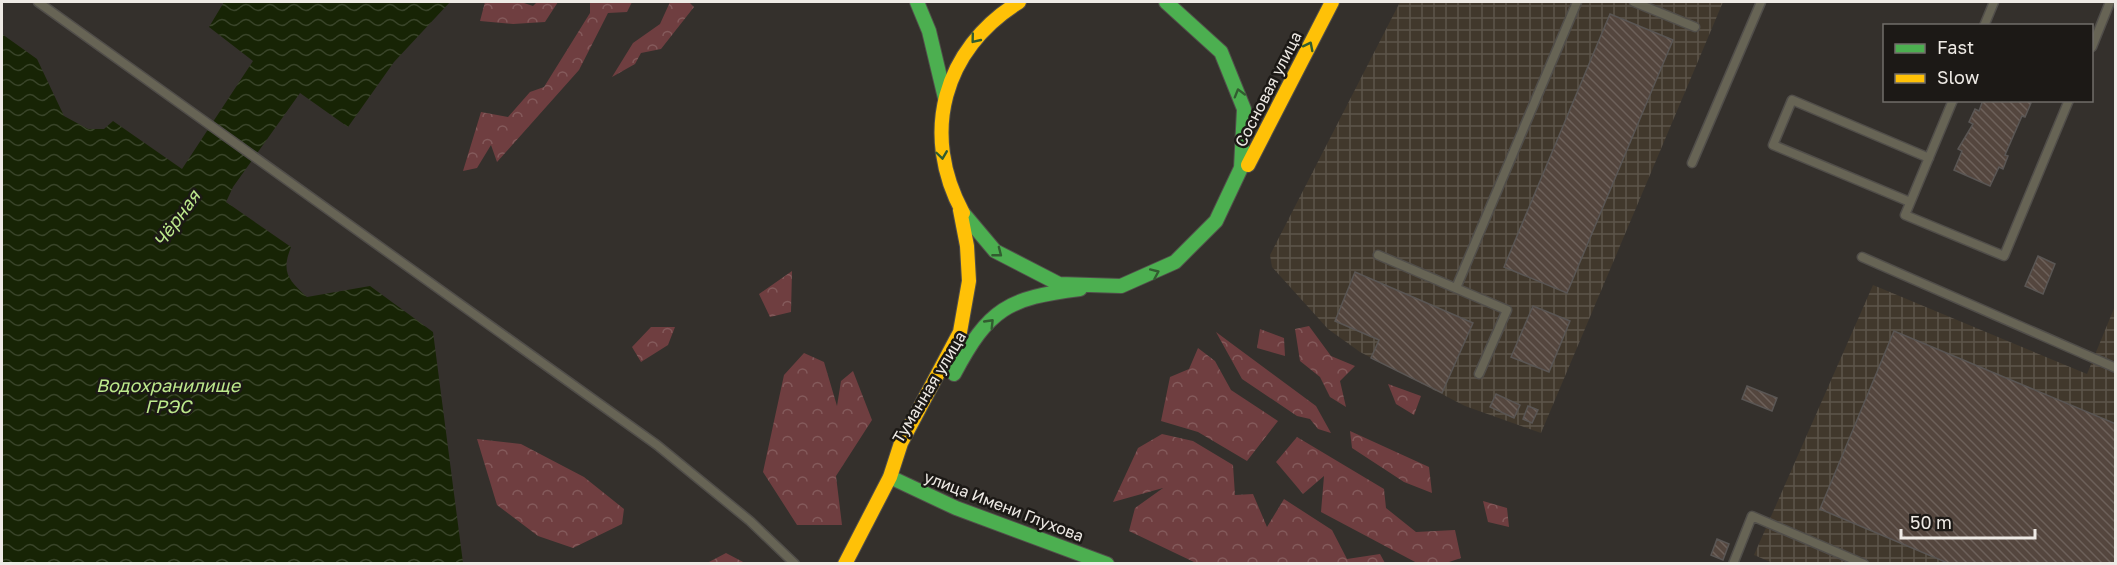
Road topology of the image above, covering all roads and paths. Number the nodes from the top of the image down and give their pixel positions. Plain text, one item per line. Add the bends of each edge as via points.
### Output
1 (38, 2) edge
2 (917, 2) edge
3 (1019, 2) edge
4 (1166, 2) edge
5 (1332, 2) edge
6 (1576, 2) edge
7 (1634, 2) edge
8 (1761, 2) edge
9 (1994, 2) edge
10 (2110, 2) edge
11 (1985, 24) edge
12 (1695, 27) dead end
13 (2093, 42) edge
14 (945, 98) junction
15 (1952, 102) edge
16 (2068, 102) edge
17 (1929, 158) junction
18 (1692, 163) dead end
19 (1234, 192) junction
20 (1910, 202) junction
21 (960, 208) junction
22 (1378, 255) dead end
23 (1862, 258) dead end
24 (1098, 287) junction
25 (1456, 288) junction
26 (2115, 368) edge
27 (1479, 374) dead end
28 (943, 395) dead end
29 (918, 444) dead end
30 (890, 477) junction
31 (795, 564) edge
32 (845, 564) edge
33 (1107, 564) edge
34 (1733, 564) edge
35 (1864, 564) edge

1 - 31 lane via 657,445 750,521
2 - 14 main road via 929,30
3 -> 14 main road via 976,36 952,76
19 -> 4 main road via 1245,136 1235,80 1205,32 1184,12
19 -> 5 main road, Сосновая улица
6 - 25 lane
7 - 12 lane
8 - 18 lane
9 - 11 lane
10 - 13 lane
14 -> 21 main road via 941,143 950,188
15 - 17 lane
16 - 20 lane via 2004,256 1905,215
17 - 20 lane
17 - 20 lane via 1792,100 1780,127 1773,145
24 -> 19 main road via 1142,279 1180,259 1212,229
21 -> 24 main road via 989,246 1008,261 1051,281
21 - 30 main road, Туманная улица via 969,281 960,332 901,443
22 - 25 lane
23 - 26 lane
28 -> 24 main road, Туманная улица via 977,336 1012,303 1048,293
25 - 27 lane via 1507,310
29 - 30 main road, Туманная улица
30 - 32 main road, Туманная улица
30 - 33 main road, улица Имени Глухова via 956,508
34 - 35 lane via 1752,516

